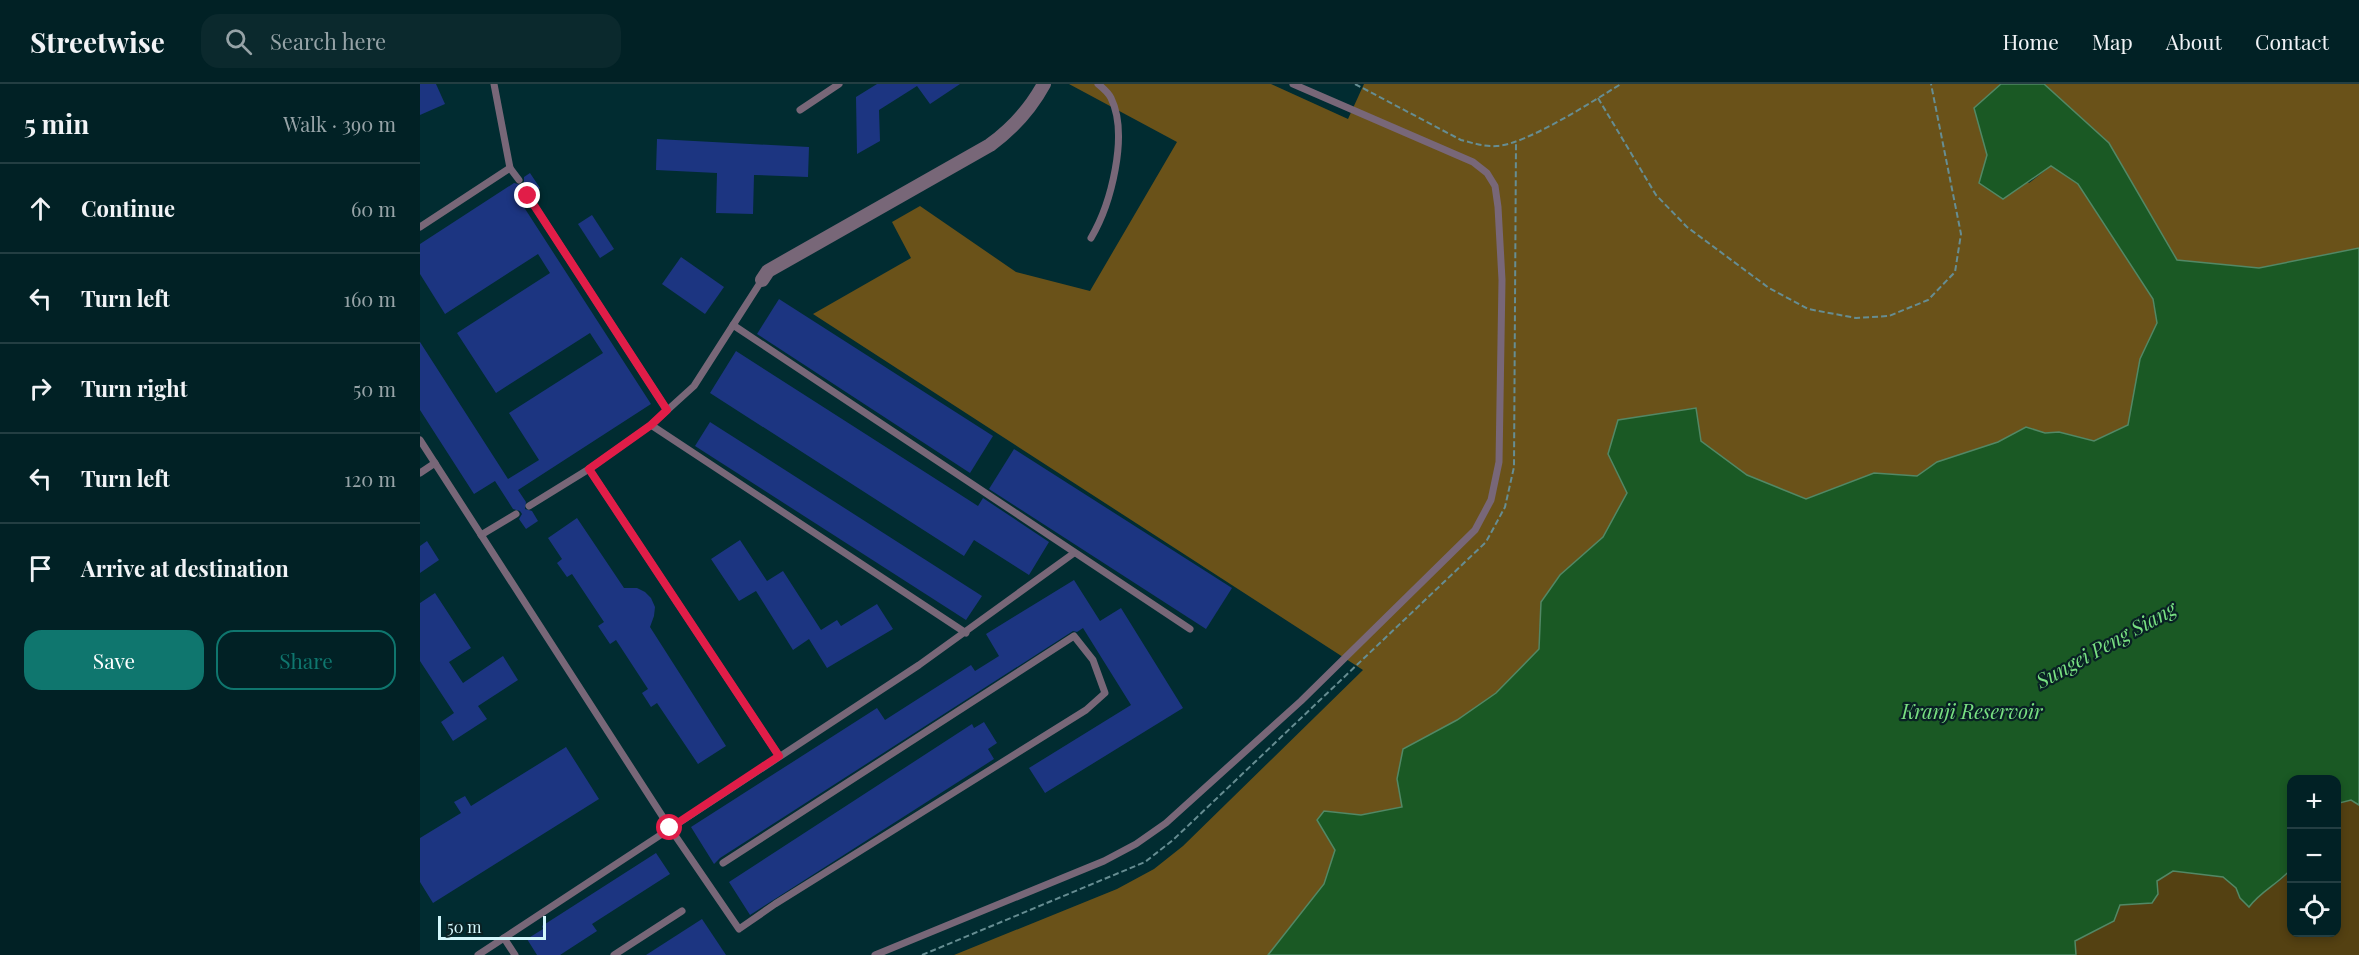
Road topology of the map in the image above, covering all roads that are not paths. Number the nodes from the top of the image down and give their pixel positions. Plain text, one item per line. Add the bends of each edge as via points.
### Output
1 (494, 84) edge
2 (839, 84) edge
3 (1044, 84) edge
4 (1098, 84) edge
5 (1293, 84) edge
6 (800, 110) dead end
7 (510, 168) junction
8 (519, 180) dead end
9 (528, 196) dead end
10 (420, 227) edge
11 (1091, 238) dead end
12 (762, 280) joint
13 (733, 325) junction
14 (667, 410) junction
15 (651, 425) junction
16 (420, 440) edge
17 (435, 463) junction
18 (589, 469) junction
19 (420, 473) edge
20 (529, 507) dead end
21 (516, 514) dead end
22 (481, 535) junction
23 (1074, 553) junction
24 (1190, 628) dead end
25 (966, 633) junction
26 (779, 756) junction
27 (670, 828) junction
28 (723, 863) dead end
29 (682, 911) dead end
30 (504, 938) junction
31 (478, 955) edge
32 (514, 955) edge
33 (614, 955) edge
34 (874, 955) edge

1 - 7 lane
2 - 6 lane
3 - 12 street via 1013,125 990,144 768,271
4 - 11 lane via 1110,95 1115,109 1118,150 1101,220
5 - 34 lane via 1473,162 1495,186 1502,280 1498,462 1491,500 1475,530 1301,701 1166,823 1104,861
7 - 8 lane
7 - 10 lane
9 - 14 lane
12 - 13 lane
13 - 14 lane via 694,386
13 - 23 lane
14 - 15 lane
15 - 18 lane
15 - 25 lane
16 - 17 lane
17 - 19 lane
17 - 22 lane
18 - 20 lane
18 - 26 lane
21 - 22 lane
22 - 27 lane
23 - 24 lane
23 - 25 lane
25 - 26 lane
26 - 27 lane
27 - 28 lane via 739,929 1086,710 1105,693 1093,660 1074,636
27 - 30 lane
29 - 33 lane
30 - 31 lane
30 - 32 lane

